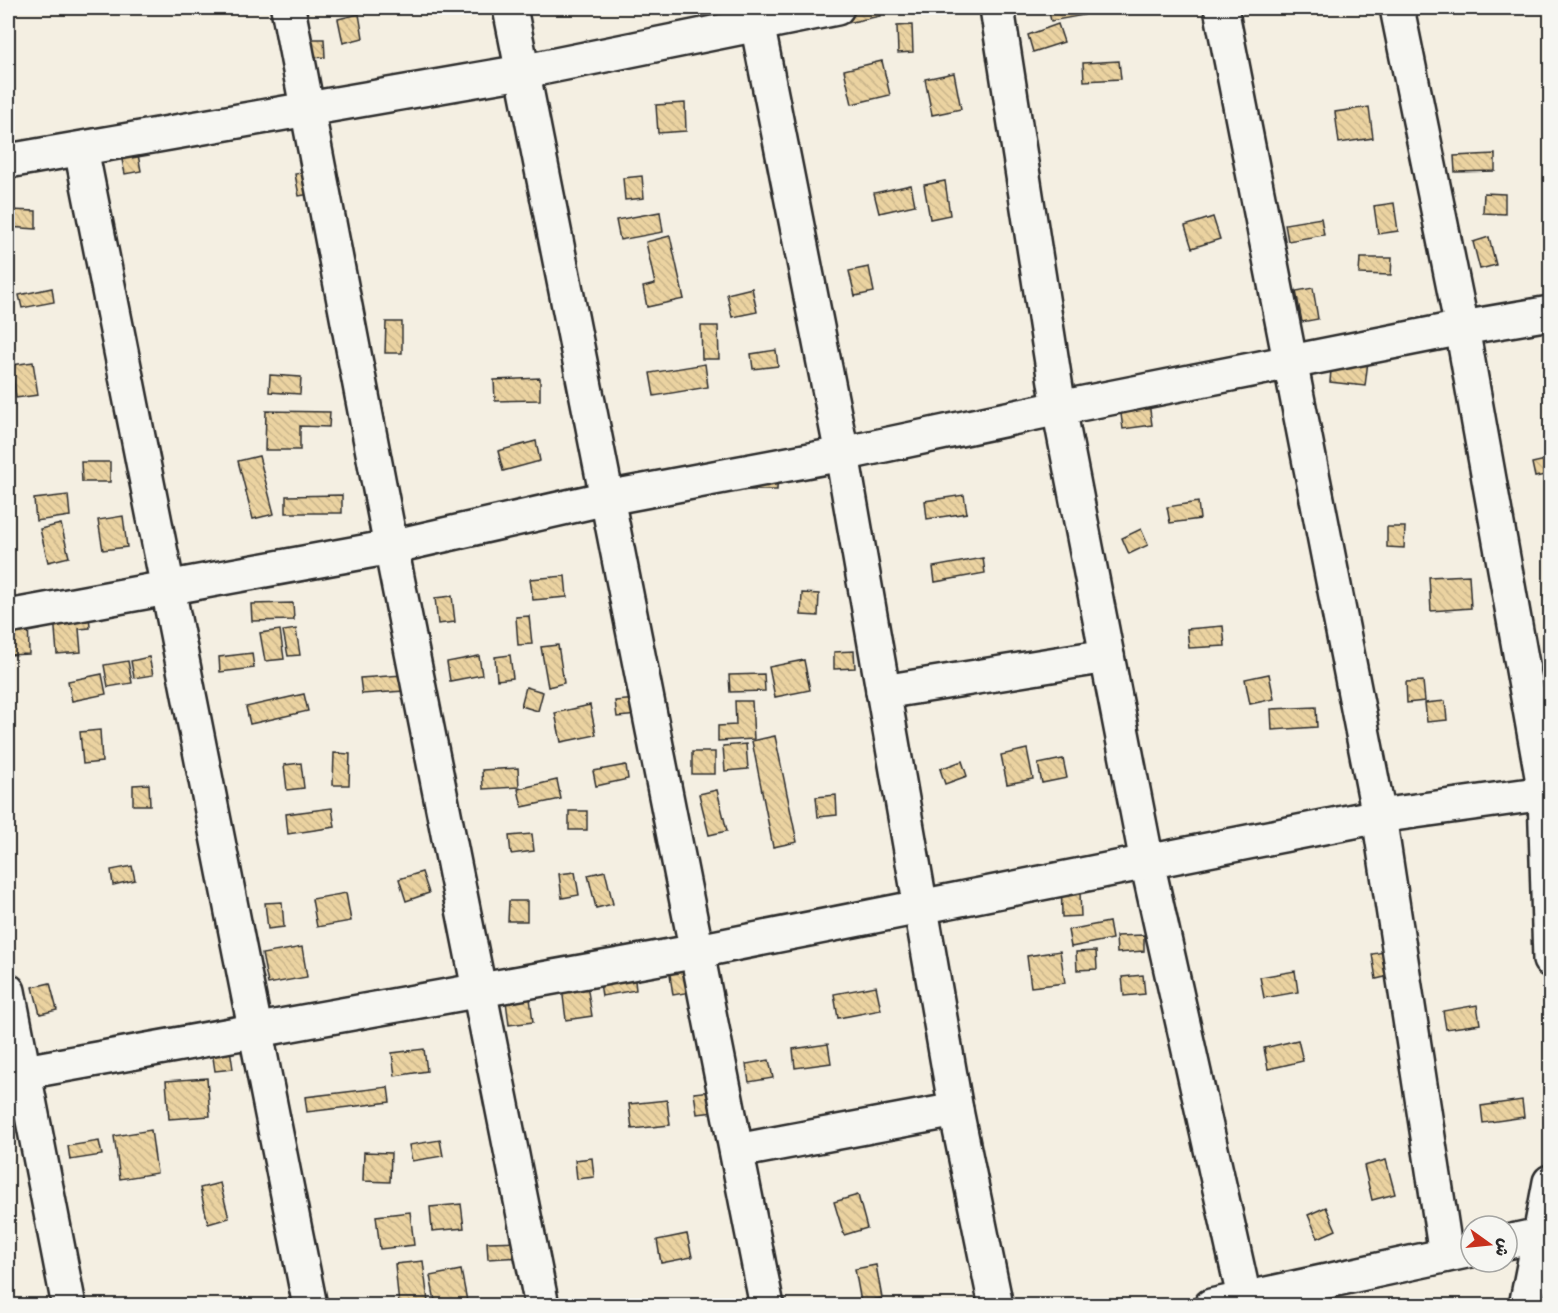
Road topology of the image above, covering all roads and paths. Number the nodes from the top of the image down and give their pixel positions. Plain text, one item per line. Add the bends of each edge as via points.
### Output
1 (288, 8) edge
2 (510, 8) edge
3 (837, 8) edge
4 (997, 8) edge
5 (1221, 8) edge
6 (1397, 8) edge
7 (756, 15) edge
8 (521, 72) junction
9 (308, 108) junction
10 (81, 149) junction
11 (8, 160) edge
12 (1551, 313) edge
13 (1462, 328) junction
14 (1292, 363) junction
15 (1059, 408) junction
16 (842, 454) junction
17 (608, 498) junction
18 (391, 547) junction
19 (169, 588) junction
20 (8, 616) edge
21 (1107, 656) junction
22 (883, 692) junction
23 (1548, 786) edge
24 (1379, 816) junction
25 (1147, 862) junction
26 (919, 907) junction
27 (698, 951) junction
28 (1551, 960) edge
29 (480, 989) junction
30 (8, 992) edge
31 (254, 1029) junction
32 (16, 1073) edge
33 (956, 1110) junction
34 (737, 1151) junction
35 (1551, 1182) edge
36 (1540, 1235) junction
37 (1519, 1239) edge
38 (1459, 1253) edge
39 (1245, 1302) edge
40 (69, 1305) edge
41 (310, 1305) edge
42 (542, 1305) edge
43 (767, 1305) edge
44 (996, 1305) edge
45 (1211, 1305) edge
46 (1526, 1305) edge

1 - 9 street
2 - 8 street
3 - 7 street
4 - 15 street
5 - 14 street
6 - 13 street
7 - 8 street
7 - 16 street
8 - 9 street
8 - 17 street
9 - 10 street
9 - 18 street
10 - 11 street
10 - 19 street
12 - 13 street
13 - 14 street
13 - 23 street
14 - 15 street
14 - 24 street
15 - 16 street
15 - 21 street
16 - 17 street
16 - 22 street
17 - 18 street
17 - 27 street
18 - 19 street
18 - 29 street
19 - 20 street
19 - 31 street
21 - 22 street
21 - 25 street
22 - 26 street
23 - 24 street
23 - 28 street
24 - 25 street
24 - 38 street
25 - 26 street
25 - 39 street
26 - 27 street
26 - 33 street
27 - 29 street
27 - 34 street
29 - 31 street
29 - 42 street
30 - 32 street
31 - 32 street
31 - 41 street
32 - 40 street
33 - 34 street
33 - 44 street
34 - 43 street
35 - 36 street
36 - 37 street
36 - 46 street
38 - 39 street
39 - 45 street

